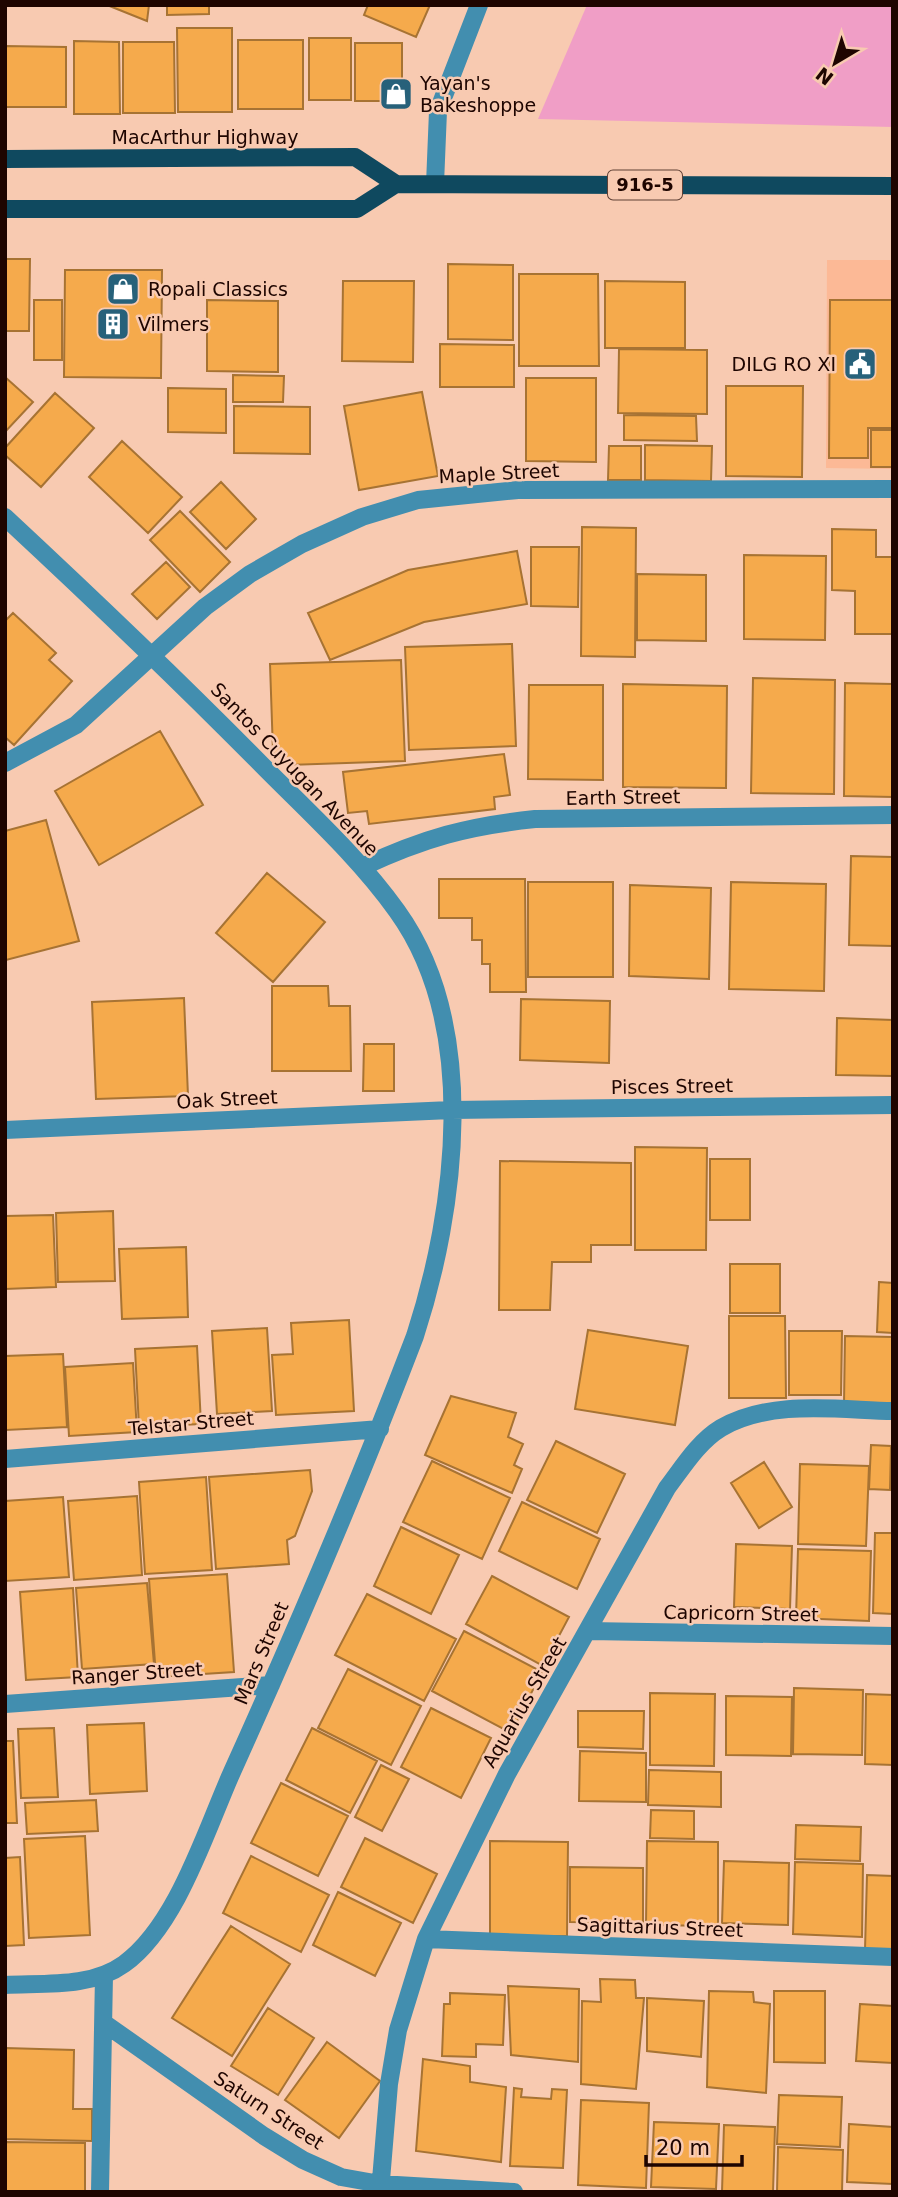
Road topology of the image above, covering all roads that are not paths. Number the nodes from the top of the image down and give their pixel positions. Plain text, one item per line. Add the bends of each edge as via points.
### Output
1 (479, 5) edge
2 (5, 159) edge
3 (396, 184) junction
4 (435, 184) junction
5 (893, 186) edge
6 (5, 209) edge
7 (893, 489) edge
8 (5, 517) edge
9 (153, 655) junction
10 (5, 763) edge
11 (893, 815) edge
12 (362, 867) junction
13 (893, 1105) edge
14 (451, 1110) junction
15 (5, 1130) edge
16 (893, 1411) edge
17 (380, 1429) junction
18 (5, 1459) edge
19 (589, 1631) junction
20 (893, 1636) edge
21 (271, 1685) junction
22 (5, 1704) edge
23 (426, 1939) junction
24 (893, 1956) edge
25 (104, 1975) junction
26 (5, 1986) edge
27 (104, 2023) junction
28 (380, 2188) edge
29 (100, 2192) edge
30 (514, 2192) edge

1 - 4 street via 438,111
2 - 3 main road, MacArthur Highway via 355,157
3 - 4 main road, 916-5
3 - 6 main road via 357,209
4 - 5 main road, 916-5
7 - 9 street, Maple Street via 518,490 418,500 362,517 302,544 205,607
8 - 9 street, Santos Cuyugan Avenue
9 - 10 street, Maple Street via 76,725
9 - 12 street, Santos Cuyugan Avenue
11 - 12 street, Earth Street via 535,819 481,824 435,836
12 - 14 street, Santos Cuyugan Avenue via 399,913 424,958 441,1008 450,1056
13 - 14 street, Pisces Street
14 - 15 street, Oak Street
14 - 17 street, Mars Street via 444,1227 432,1285
16 - 19 street, Aquarius Street via 791,1409 751,1416 721,1429 692,1455 667,1489
17 - 18 street, Telstar Street
17 - 21 street, Mars Street
19 - 20 street, Capricorn Street
19 - 23 street, Aquarius Street via 507,1774
21 - 22 street, Ranger Street
21 - 25 street, Mars Street via 171,1906 140,1951
23 - 24 street, Sagittarius Street
23 - 28 street, Aquarius Street via 398,2030
25 - 26 street
25 - 27 street
27 - 28 street, Saturn Street via 303,2160
27 - 29 street
28 - 30 street, Saturn Street

